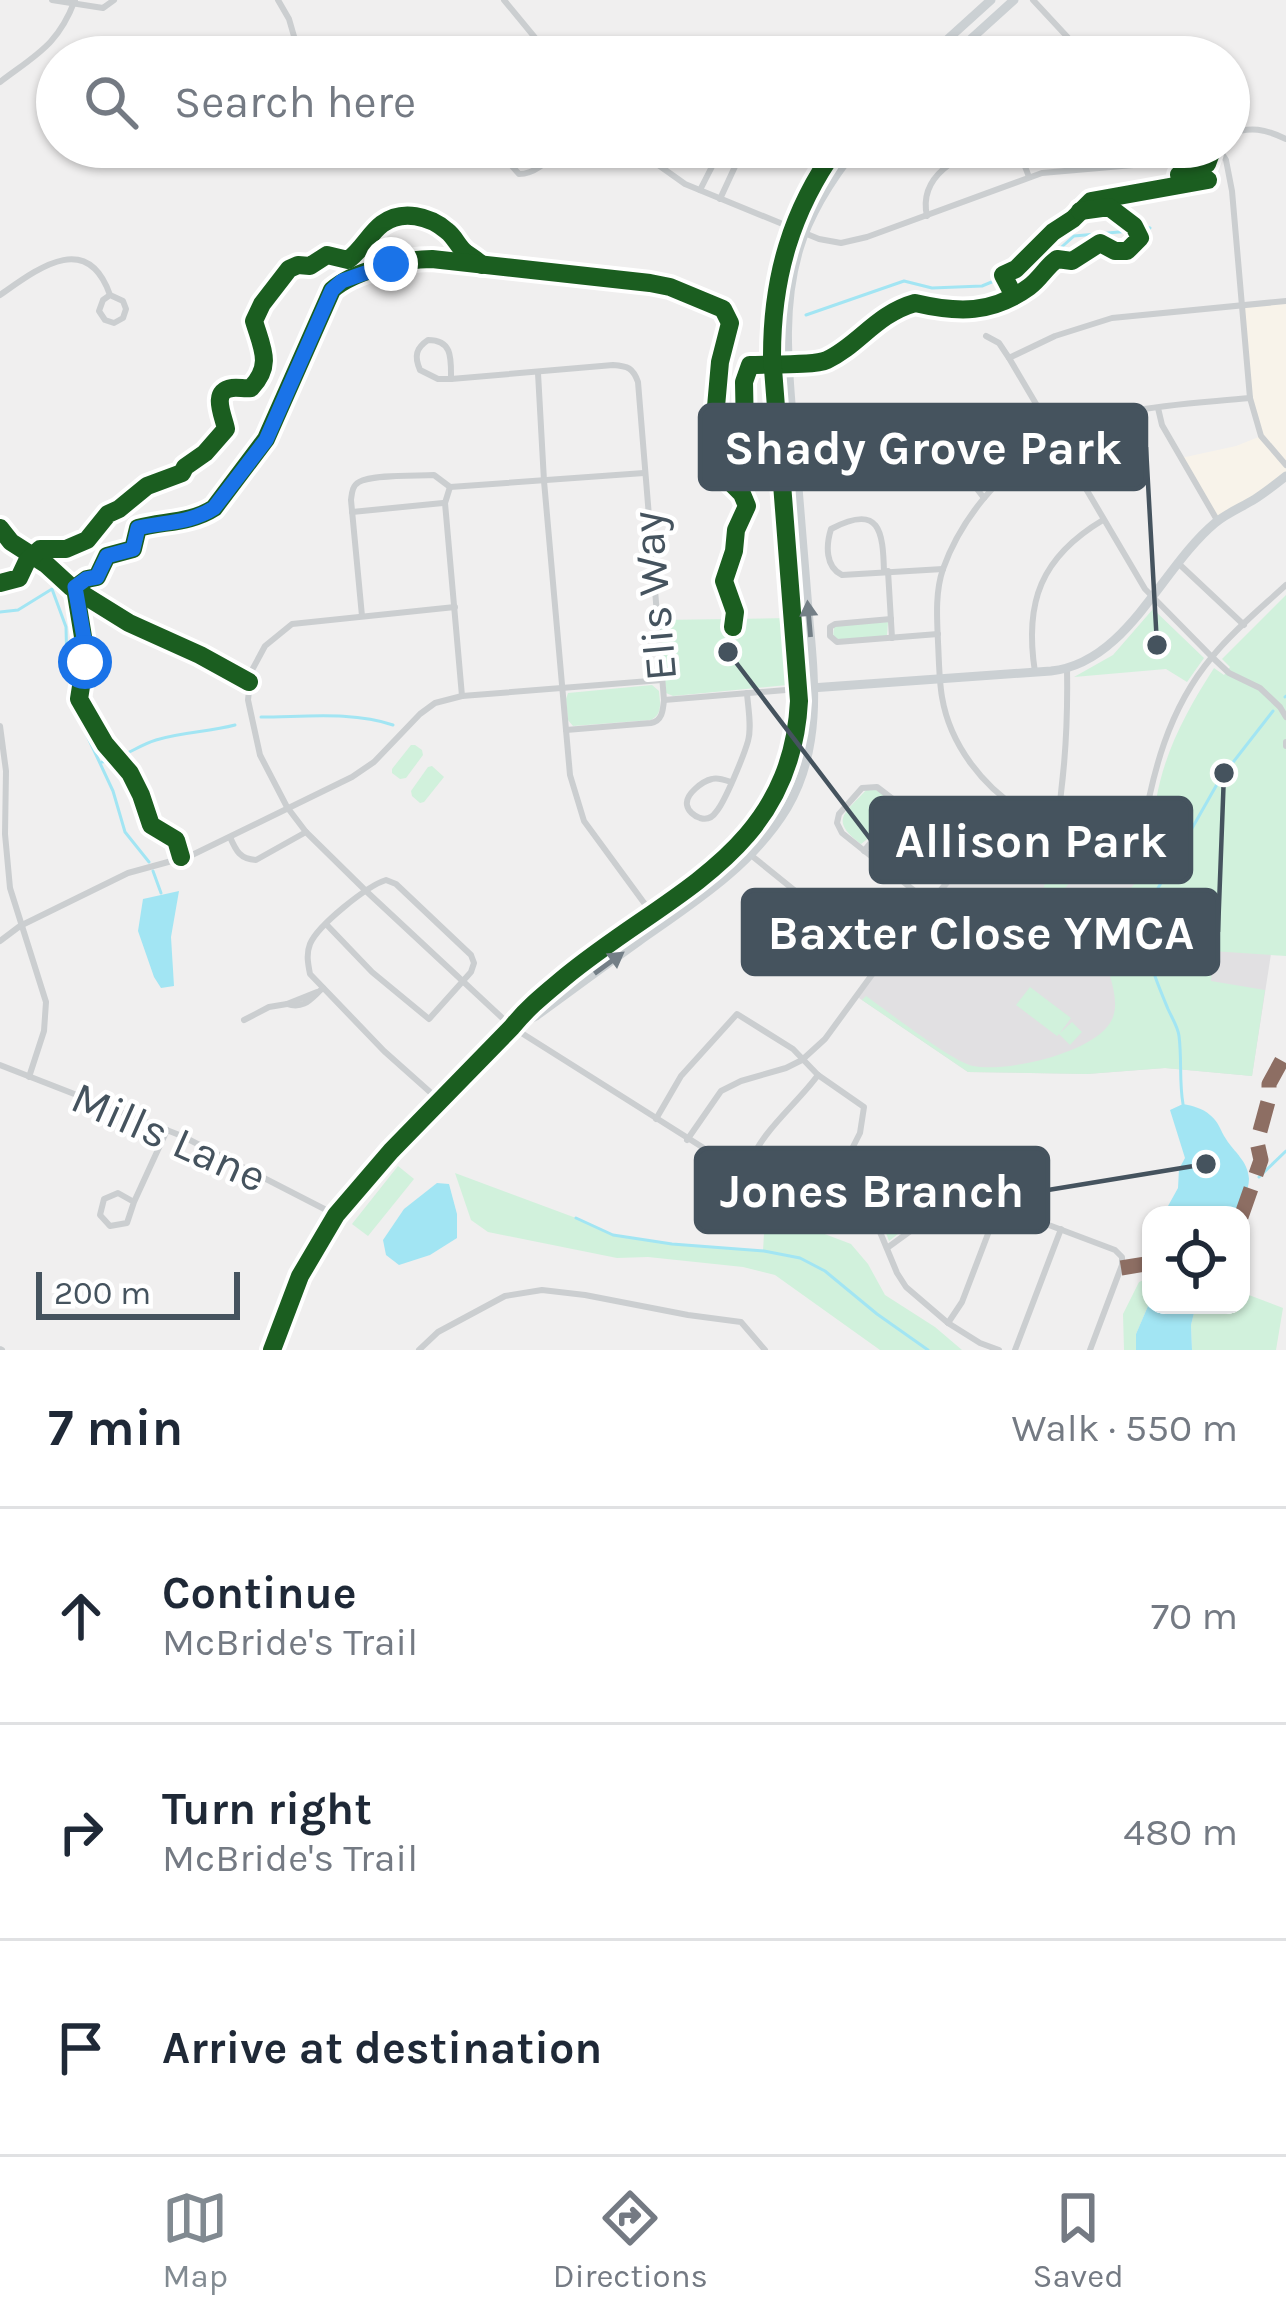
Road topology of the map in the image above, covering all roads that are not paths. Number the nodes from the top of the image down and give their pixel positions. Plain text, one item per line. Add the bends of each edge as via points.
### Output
1 (52, 0) edge
2 (114, 0) edge
3 (278, 0) edge
4 (505, 0) edge
5 (991, 0) edge
6 (1014, 0) edge
7 (1033, 0) edge
8 (74, 2) edge
9 (57, 36) edge
10 (295, 36) edge
11 (534, 36) edge
12 (951, 36) edge
13 (974, 36) edge
14 (1066, 36) edge
15 (36, 56) edge
16 (0, 82) edge
17 (1250, 129) edge
18 (1286, 139) edge
19 (663, 168) edge
20 (711, 168) edge
21 (734, 168) edge
22 (823, 168) edge
23 (842, 168) edge
24 (948, 168) edge
25 (1026, 168) edge
26 (1094, 168) edge
27 (1228, 168) edge
28 (1029, 177) junction
29 (700, 190) junction
30 (720, 199) junction
31 (927, 216) junction
32 (792, 228) junction
33 (805, 233) junction
34 (0, 295) edge
35 (110, 295) junction
36 (1286, 301) edge
37 (1242, 304) junction
38 (986, 336) dead end
39 (1009, 358) junction
40 (538, 373) junction
41 (451, 379) junction
42 (1250, 398) junction
43 (1158, 407) junction
44 (847, 418) dead end
45 (1055, 438) junction
46 (1286, 465) edge
47 (644, 473) junction
48 (1286, 476) edge
49 (544, 481) junction
50 (450, 488) junction
51 (984, 498) junction
52 (445, 503) junction
53 (352, 512) junction
54 (1103, 520) junction
55 (1217, 520) junction
56 (1178, 563) junction
57 (943, 569) junction
58 (886, 571) junction
59 (1286, 585) edge
60 (1151, 596) junction
61 (455, 607) junction
62 (362, 616) junction
63 (891, 619) junction
64 (1244, 626) junction
65 (938, 634) junction
66 (892, 638) junction
67 (1212, 657) junction
68 (1067, 670) junction
69 (1035, 672) junction
70 (662, 680) junction
71 (941, 681) junction
72 (562, 688) junction
73 (814, 688) junction
74 (799, 689) junction
75 (747, 693) junction
76 (462, 696) junction
77 (664, 700) junction
78 (1286, 717) edge
79 (0, 726) edge
80 (566, 730) junction
81 (731, 782) junction
82 (1012, 804) junction
83 (902, 806) junction
84 (287, 807) junction
85 (1056, 827) junction
86 (306, 832) junction
87 (3, 835) edge
88 (230, 837) junction
89 (864, 851) junction
90 (752, 856) junction
91 (969, 857) junction
92 (366, 891) junction
93 (931, 904) junction
94 (652, 913) junction
95 (326, 924) junction
96 (20, 926) junction
97 (661, 926) junction
98 (0, 941) edge
99 (883, 961) junction
100 (463, 981) junction
101 (320, 990) junction
102 (244, 1021) dead end
103 (512, 1027) junction
104 (802, 1060) junction
105 (0, 1065) edge
106 (818, 1075) junction
107 (28, 1076) junction
108 (439, 1100) junction
109 (656, 1119) junction
110 (167, 1130) junction
111 (687, 1140) junction
112 (748, 1167) junction
113 (835, 1182) junction
114 (134, 1202) junction
115 (999, 1205) junction
116 (335, 1215) junction
117 (1061, 1229) junction
118 (886, 1249) junction
119 (948, 1323) junction
120 (273, 1348) edge
121 (419, 1350) edge
122 (765, 1350) edge
123 (999, 1350) edge
124 (1015, 1350) edge
125 (1090, 1350) edge

1 - 8 street
2 - 8 street via 103,8
3 - 10 street
4 - 11 street
5 - 12 main road
6 - 13 main road
7 - 14 street
8 - 9 street
15 - 16 street
17 - 18 street
19 - 29 street
20 - 29 street
21 - 30 street
22 - 32 main road
23 - 33 main road
24 - 31 street via 932,182
25 - 28 street
26 - 28 street
27 - 37 street
28 - 31 street
29 - 30 street
30 - 32 street
31 - 33 street via 850,242
32 - 33 street
32 - 74 main road via 777,284 772,356
73 -> 33 main road via 786,324
34 - 35 street via 62,258 81,260
35 - 35 street via 99,310 114,323 126,310
36 - 37 street
37 - 39 street via 1096,322
37 - 42 street
38 - 39 street
39 - 45 street
40 - 41 street
40 - 47 street, Elis Way via 613,365 634,371
40 - 49 street
41 - 41 street via 420,370 419,346 447,346
42 - 43 street
42 - 46 street via 1261,436
43 - 45 street via 1100,418
43 - 55 street
44 - 51 street via 866,406 913,419
45 - 51 street
45 - 54 street
47 - 49 street
47 - 70 street, Elis Way
48 - 55 main road
49 - 50 street
49 - 72 street
50 - 52 street
50 - 53 street via 434,475 359,481
51 - 57 street
52 - 53 street
52 - 61 street
53 - 62 street
54 - 60 street
54 - 69 street via 1064,548 1035,598
55 - 56 main road
56 - 60 main road
56 - 64 street
57 - 58 street
57 - 65 street
58 - 58 street via 835,571 831,529 875,524
58 - 63 street
59 - 64 street
60 - 67 street
60 - 68 main road via 1107,647
61 - 62 street
61 - 76 street
62 - 84 street via 292,624 265,646 251,672 248,700 260,755
63 - 66 street
63 - 66 street via 830,630 837,642
64 - 67 street
65 - 66 street
65 - 71 street
67 - 78 street via 1260,688
67 - 85 street via 1164,742 1141,839
68 - 69 main road
68 - 85 street
69 - 71 main road
70 - 72 street
70 - 77 street, Elis Way
71 - 73 main road
71 - 82 street via 962,749
72 - 76 street
72 - 80 street
73 - 74 main road
73 - 90 main road via 801,777
74 - 75 street
74 - 94 main road via 791,758 765,814 733,852
75 - 77 street
75 - 81 street via 749,737
76 - 84 street via 420,714 352,777
77 - 80 street, Elis Way via 655,722
79 - 87 street
80 - 94 street via 584,821
81 - 81 street via 712,817 688,809 690,794 708,779
82 - 85 street
82 - 91 street
83 - 89 street
83 - 89 street via 867,785 839,814 838,828
83 - 91 street
84 - 86 street
84 - 88 street
86 - 88 street via 256,860 238,854
86 - 92 street
87 - 96 street
88 - 96 street via 128,873
89 - 93 street
90 - 97 main road
90 - 99 street
91 - 93 street
92 - 95 street
92 - 100 street
92 - 100 street via 380,880 396,884 471,955 474,966
93 - 99 street
94 - 97 street
94 - 103 main road
95 - 100 street via 426,1018
95 - 101 street via 308,958
96 - 98 street
96 - 107 street via 46,1002
103 -> 97 main road
99 - 104 street
100 - 103 street
101 - 102 street
101 - 108 street
103 - 108 main road
103 - 109 street
104 - 106 street
104 - 109 street via 737,1014 681,1076
104 - 111 street via 722,1091
105 - 107 street, Mills Lane
106 - 112 street
106 - 113 street via 863,1107 860,1133
107 - 110 street, Mills Lane
108 - 116 main road
109 - 111 street
110 - 114 street
110 - 116 street, Mills Lane
111 - 112 street
112 - 113 street
113 - 118 street via 864,1204
114 - 114 street via 118,1192 104,1199 100,1215 110,1226 127,1223
115 - 117 street
115 - 118 street via 935,1182 916,1226
115 - 119 street
116 - 120 main road
117 - 124 street
117 - 125 street via 1122,1257
118 - 119 street via 907,1287
119 - 123 street
121 - 122 street via 505,1296 542,1290 741,1322

